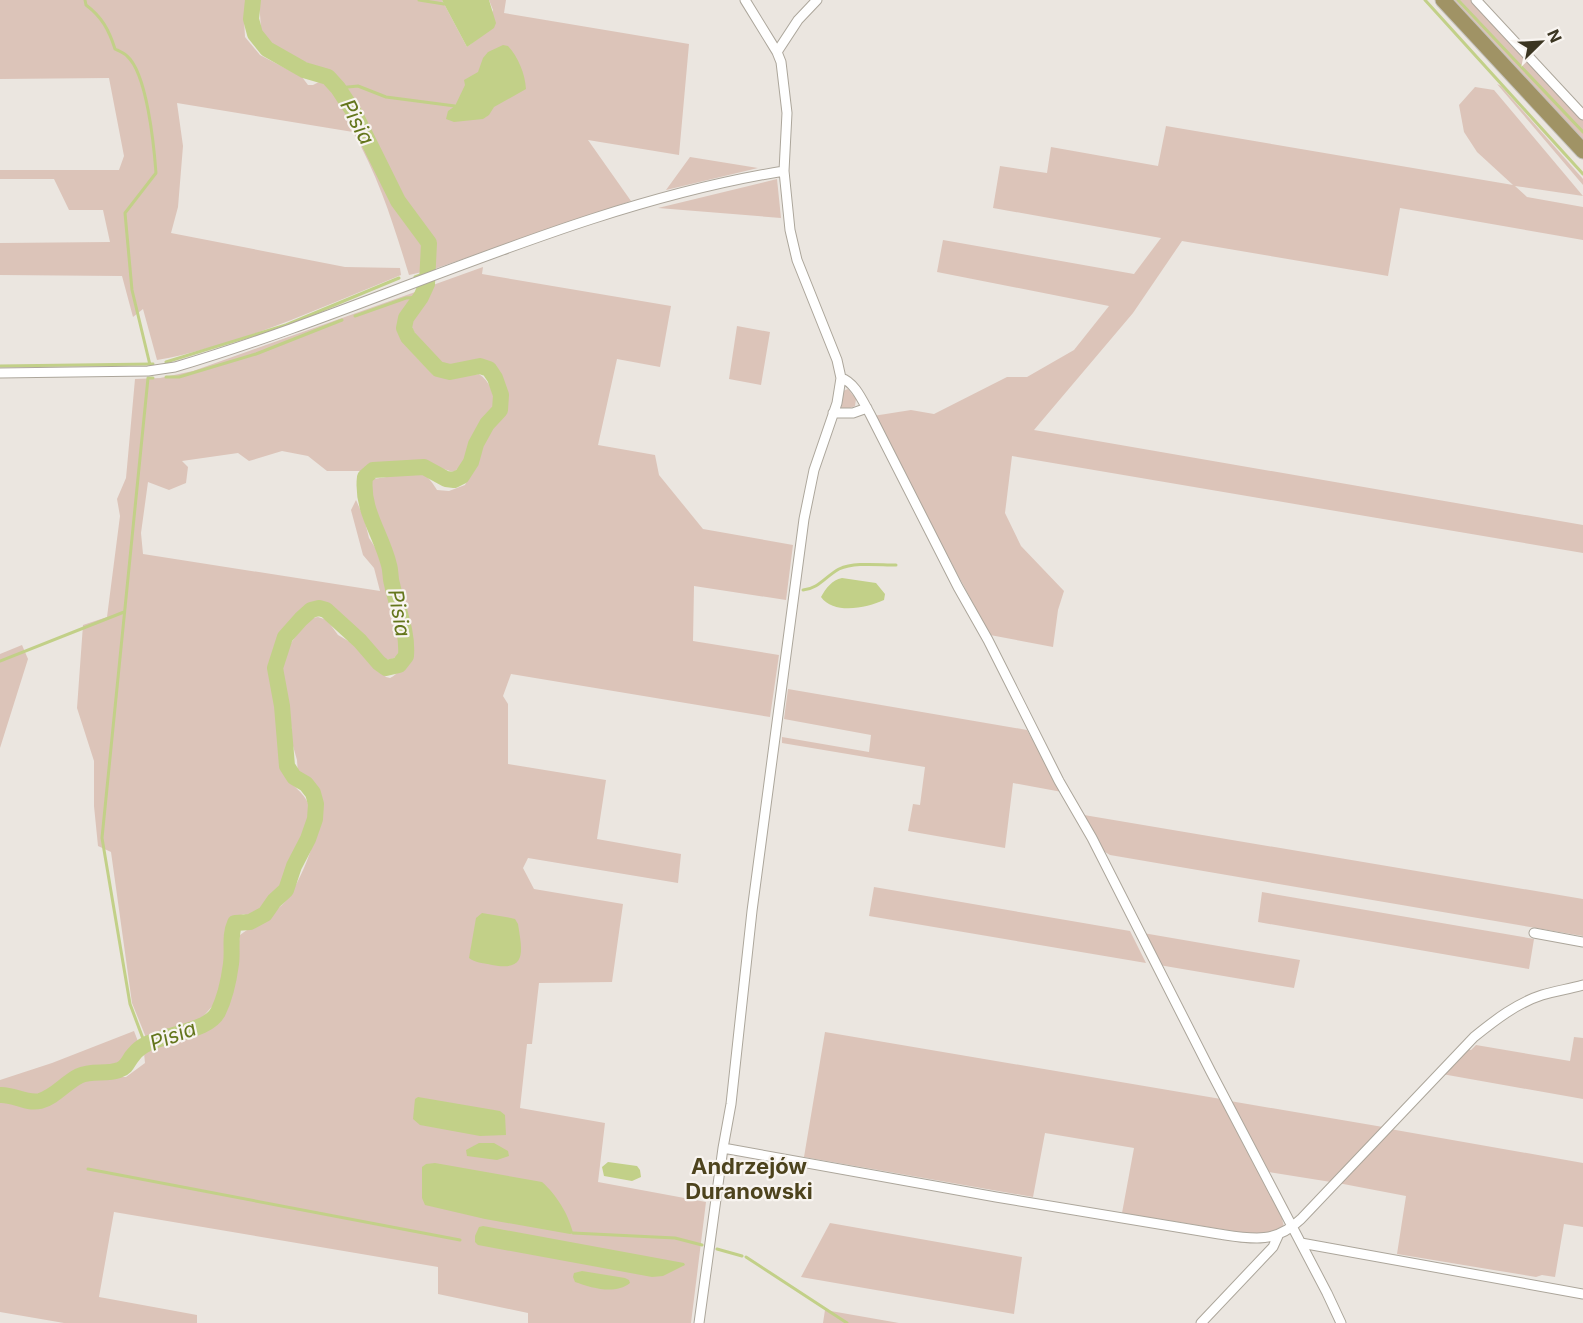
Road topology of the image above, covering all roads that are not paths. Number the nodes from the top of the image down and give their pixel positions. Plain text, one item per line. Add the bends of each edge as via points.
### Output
1 (745, 0) edge
2 (817, 0) edge
3 (1443, 0) edge
4 (1476, 0) edge
5 (777, 52) junction
6 (1583, 115) edge
7 (1583, 151) edge
8 (784, 171) junction
9 (0, 373) edge
10 (841, 378) junction
11 (867, 408) junction
12 (833, 413) junction
13 (1534, 933) dead end
14 (1583, 942) edge
15 (1583, 985) edge
16 (723, 1148) junction
17 (1293, 1227) junction
18 (1278, 1236) junction
19 (1301, 1243) junction
20 (1583, 1294) edge
21 (699, 1323) edge
22 (1201, 1323) edge
23 (1341, 1323) edge

1 - 5 street
2 - 5 street
3 - 7 main road
4 - 6 street
5 - 8 street via 786,91
8 - 9 street via 624,209 175,367 126,372
8 - 10 street via 795,253
10 - 11 street via 854,388
10 - 12 street
11 - 12 street
11 - 17 street
12 - 16 street via 814,470 804,519
13 - 14 street
15 - 17 street via 1524,1003 1474,1037
16 - 18 street via 1219,1234 1256,1239
16 - 21 street
17 - 18 street
17 - 19 street
18 - 22 street via 1273,1247
19 - 20 street
19 - 23 street

